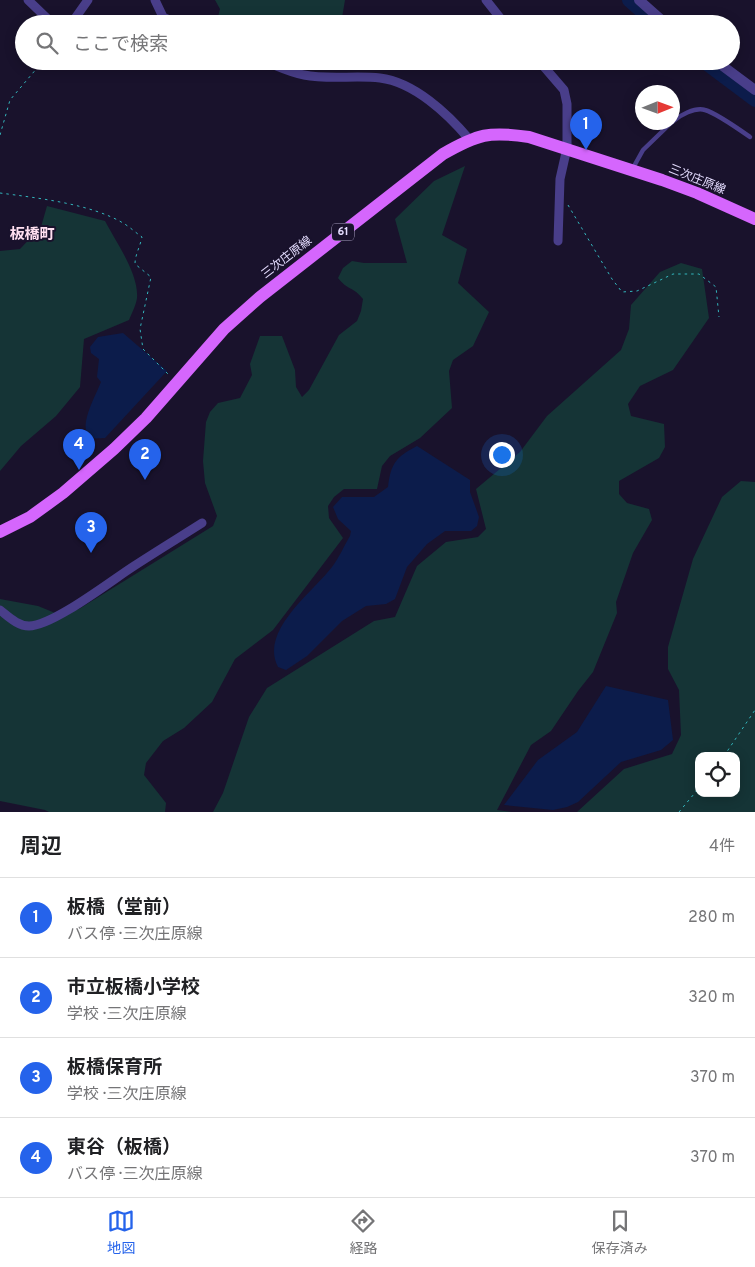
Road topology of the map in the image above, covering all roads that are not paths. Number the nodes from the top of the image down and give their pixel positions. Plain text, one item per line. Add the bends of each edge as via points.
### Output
1 (28, 0) edge
2 (88, 0) edge
3 (156, 0) edge
4 (486, 0) edge
5 (639, 0) edge
6 (44, 15) edge
7 (77, 15) edge
8 (162, 15) edge
9 (498, 15) edge
10 (656, 15) edge
11 (287, 70) edge
12 (547, 70) edge
13 (728, 70) edge
14 (755, 90) edge
15 (680, 116) edge
16 (664, 130) edge
17 (750, 137) dead end
18 (469, 139) junction
19 (568, 148) junction
20 (632, 170) junction
21 (755, 220) edge
22 (558, 241) dead end
23 (202, 523) dead end
24 (0, 532) edge
25 (0, 610) edge

1 - 6 street
2 - 7 street
3 - 8 street
4 - 9 street
5 - 10 street
11 - 18 street via 303,76 380,78 398,82 413,89 455,122
12 - 19 street via 564,90
13 - 14 street
15 - 17 lane via 704,110
16 - 20 lane via 643,150
18 - 19 main road, 三次庄原線 / 61 via 488,134 508,134
18 - 24 main road, 三次庄原線 / 61 via 443,154 260,297 224,329 114,450 30,517
19 - 20 main road, 三次庄原線 / 61
19 - 22 street via 560,179
20 - 21 main road, 三次庄原線 / 61 via 697,193
23 - 25 street via 46,622 21,625

